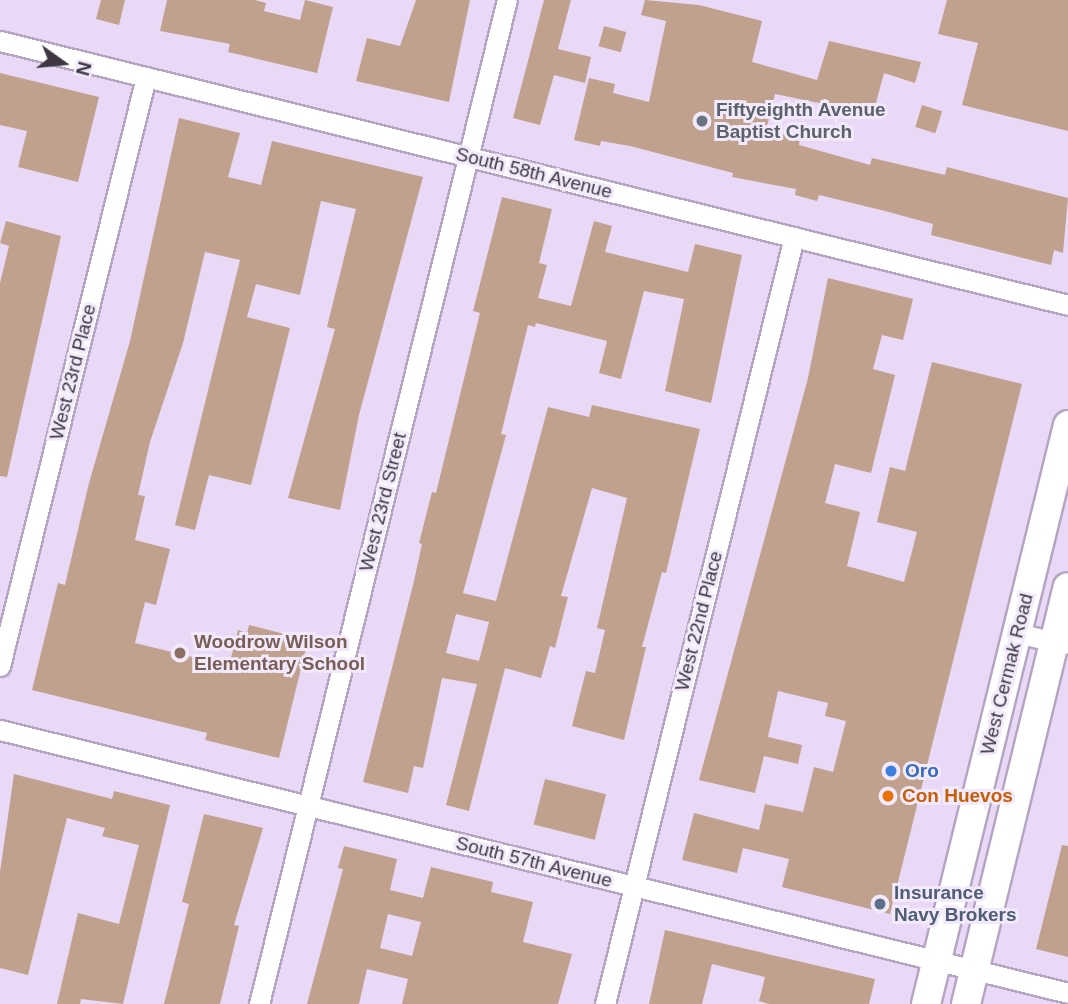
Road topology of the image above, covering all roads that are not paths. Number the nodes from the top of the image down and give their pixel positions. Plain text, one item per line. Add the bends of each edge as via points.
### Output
1 (507, 0) edge
2 (0, 41) edge
3 (146, 78) junction
4 (469, 157) junction
5 (794, 237) junction
6 (1068, 305) edge
7 (1068, 425) edge
8 (1068, 587) edge
9 (1017, 633) junction
10 (1061, 644) edge
11 (0, 666) edge
12 (0, 730) edge
13 (308, 806) junction
14 (634, 886) junction
15 (937, 961) junction
16 (974, 970) junction
17 (1068, 993) edge
18 (259, 1004) edge
19 (605, 1004) edge
20 (926, 1004) edge
21 (966, 1004) edge

1 - 4 street, West 23rd Street
2 - 3 street, South 58th Avenue
3 - 4 street, South 58th Avenue
3 - 11 street, West 23rd Place
4 - 5 street, South 58th Avenue
4 - 13 street, West 23rd Street
5 - 6 street, South 58th Avenue
5 - 14 street, West 22nd Place
7 - 9 main road, West Cermak Road
8 - 10 main road, West Cermak Road
9 - 10 street
9 - 15 main road, West Cermak Road
10 - 16 main road, West Cermak Road
12 - 13 street, South 57th Avenue
13 - 14 street, South 57th Avenue
13 - 18 street, West 23rd Street
14 - 15 street, South 57th Avenue
14 - 19 street, West 22nd Place
15 - 16 street, South 57th Avenue
15 - 20 main road, West Cermak Road
16 - 17 street, South 57th Avenue
16 - 21 main road, West Cermak Road

